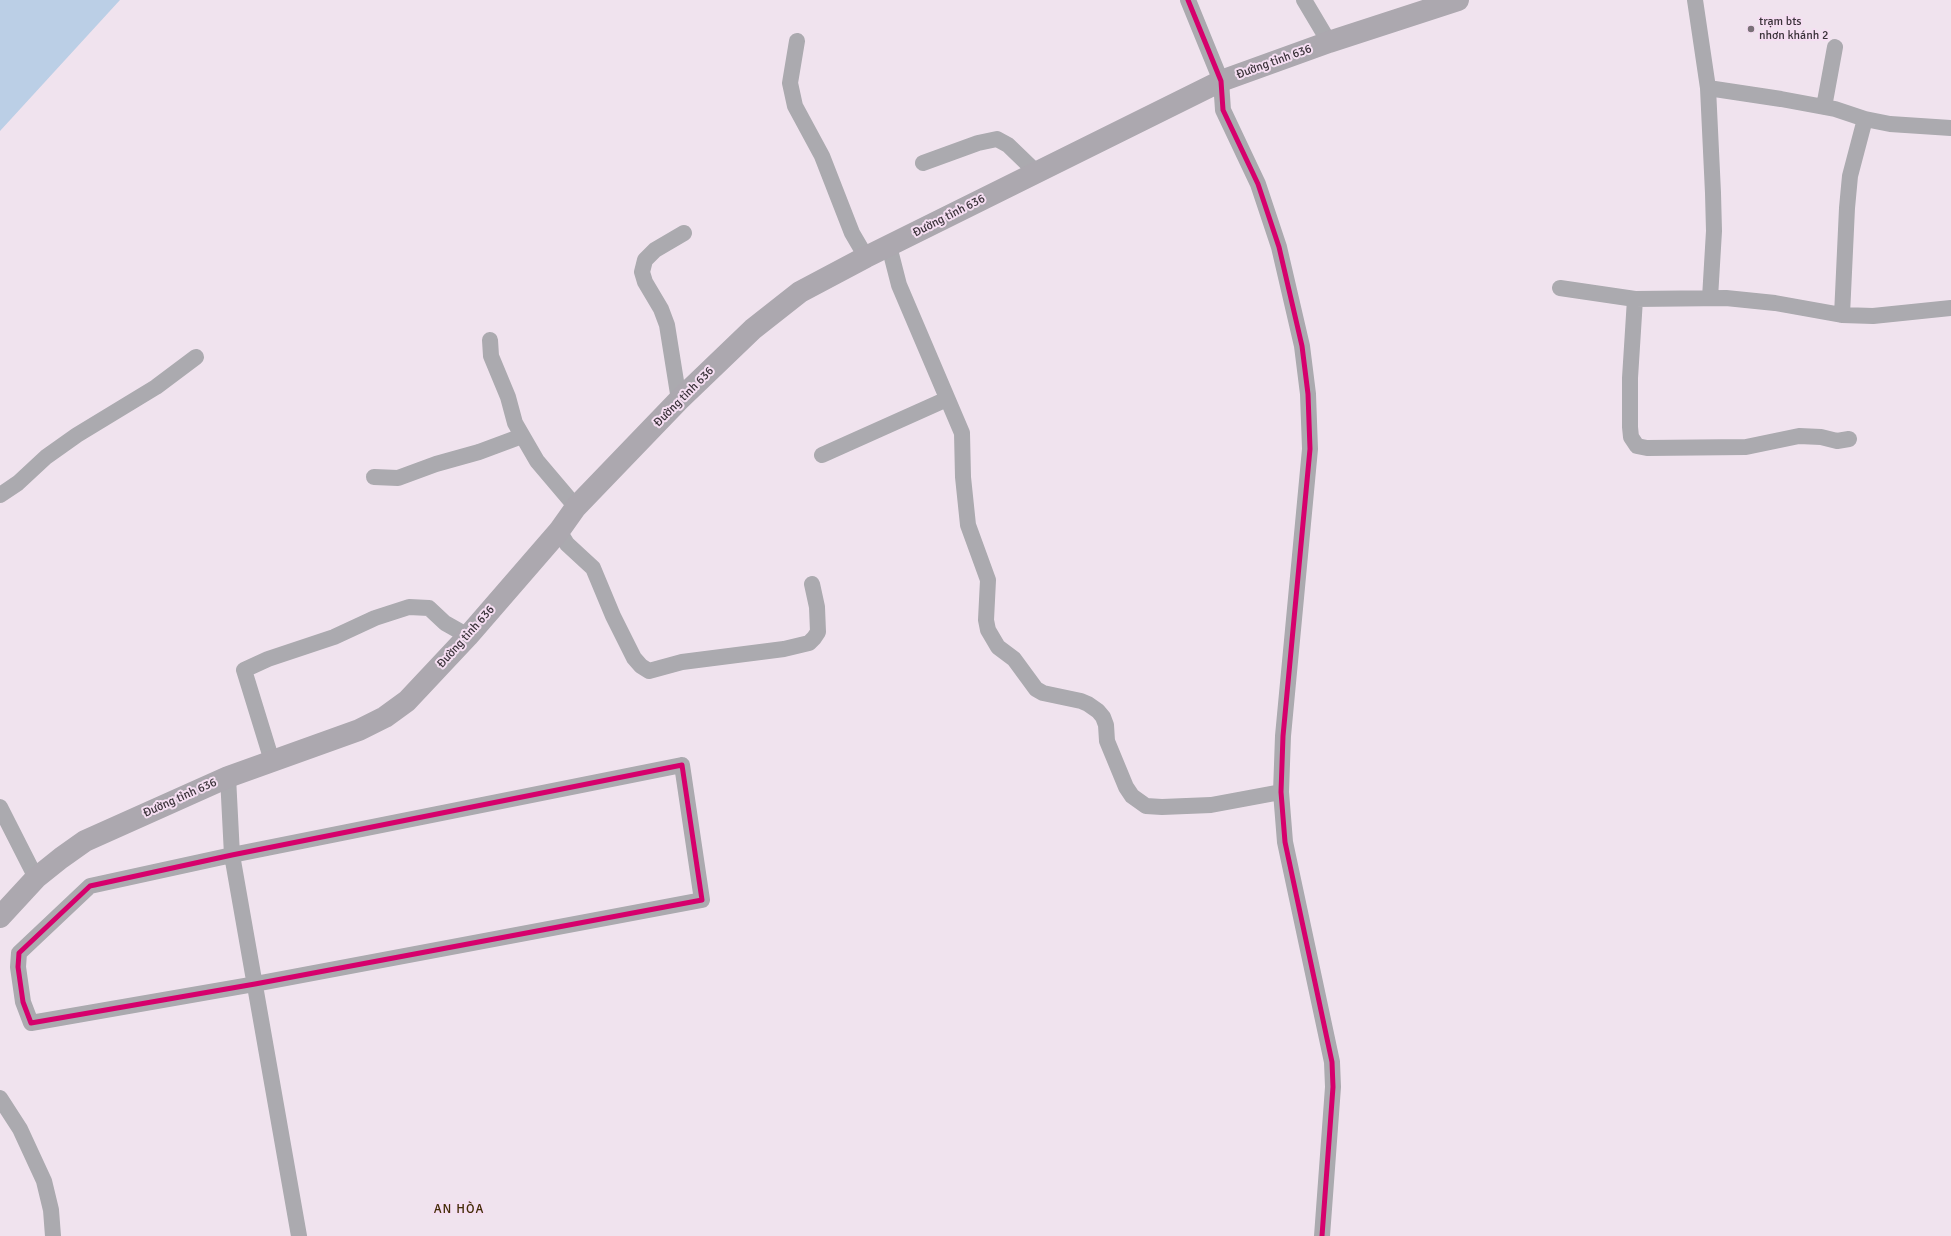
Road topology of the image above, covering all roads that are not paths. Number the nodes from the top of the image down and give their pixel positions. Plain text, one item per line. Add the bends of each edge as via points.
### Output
1 (1188, 0) edge
2 (1304, 0) edge
3 (1458, 0) edge
4 (1695, 0) edge
5 (797, 41) dead end
6 (1329, 42) junction
7 (1835, 47) dead end
8 (1221, 81) junction
9 (1708, 88) junction
10 (1824, 107) junction
11 (1865, 119) junction
12 (1951, 128) edge
13 (923, 163) dead end
14 (1036, 172) junction
15 (684, 233) dead end
16 (889, 246) junction
17 (866, 257) junction
18 (1560, 288) dead end
19 (1710, 298) junction
20 (1635, 299) junction
21 (1951, 308) edge
22 (1842, 315) junction
23 (490, 340) dead end
24 (196, 357) dead end
25 (947, 399) junction
26 (679, 400) junction
27 (522, 436) junction
28 (1850, 439) dead end
29 (822, 455) dead end
30 (374, 477) dead end
31 (0, 495) edge
32 (576, 507) junction
33 (559, 531) junction
34 (812, 584) dead end
35 (468, 636) junction
36 (272, 761) junction
37 (228, 777) junction
38 (1281, 792) junction
39 (0, 807) edge
40 (232, 855) junction
41 (36, 878) junction
42 (0, 917) edge
43 (255, 984) junction
44 (0, 1098) edge
45 (53, 1236) edge
46 (299, 1236) edge
47 (1322, 1236) edge

1 - 8 street
2 - 6 street
3 - 6 main road, Đường tỉnh 636
4 - 9 street
5 - 17 street via 790,83 795,106 822,156 852,233
6 - 8 main road, Đường tỉnh 636
7 - 10 street
8 - 14 main road, Đường tỉnh 636
8 - 38 street via 1223,110 1258,184 1282,257 1302,346 1308,394 1310,449 1283,736
9 - 10 street
9 - 19 street via 1714,231
10 - 11 street
11 - 12 street via 1890,124
11 - 22 street via 1850,176
13 - 14 street via 978,143 997,139 1008,145
14 - 16 main road, Đường tỉnh 636
15 - 26 street via 655,250 646,260 642,272 667,325
16 - 17 main road, Đường tỉnh 636
16 - 25 street via 899,285
17 - 26 main road, Đường tỉnh 636 via 800,292 774,311
18 - 20 street
19 - 20 street
19 - 22 street via 1775,303
20 - 28 street via 1630,427 1631,437 1636,446 1746,447 1799,436 1837,441
21 - 22 street via 1873,316
23 - 27 street via 492,356
24 - 31 street via 156,387 78,435
25 - 29 street
25 - 38 street via 962,433 968,525 988,580 986,620 988,630 998,647 1014,659 1036,689 1084,703 1098,711 1106,725 1107,741 1126,788 1146,806 1211,805
26 - 32 main road, Đường tỉnh 636
27 - 30 street via 398,478
27 - 32 street via 537,461
32 - 33 main road, Đường tỉnh 636
33 - 34 street via 567,544 593,568 634,658 649,670 682,662 784,649 809,643 818,632 817,607
33 - 35 main road, Đường tỉnh 636
35 - 36 main road, Đường tỉnh 636 via 407,701 385,717 359,730
35 - 36 street via 444,623 429,608 409,607 375,618 334,638 268,659 244,670
36 - 37 main road, Đường tỉnh 636
37 - 40 street
37 - 41 main road, Đường tỉnh 636 via 85,841
38 - 47 street via 1286,842 1332,1062 1333,1087
39 - 41 street
40 - 43 street
40 - 43 street via 90,886 19,953 18,967 23,1002 31,1023
40 - 43 street via 682,765 702,900
41 - 42 main road, Đường tỉnh 636
43 - 46 street
44 - 45 street via 20,1129 44,1181

